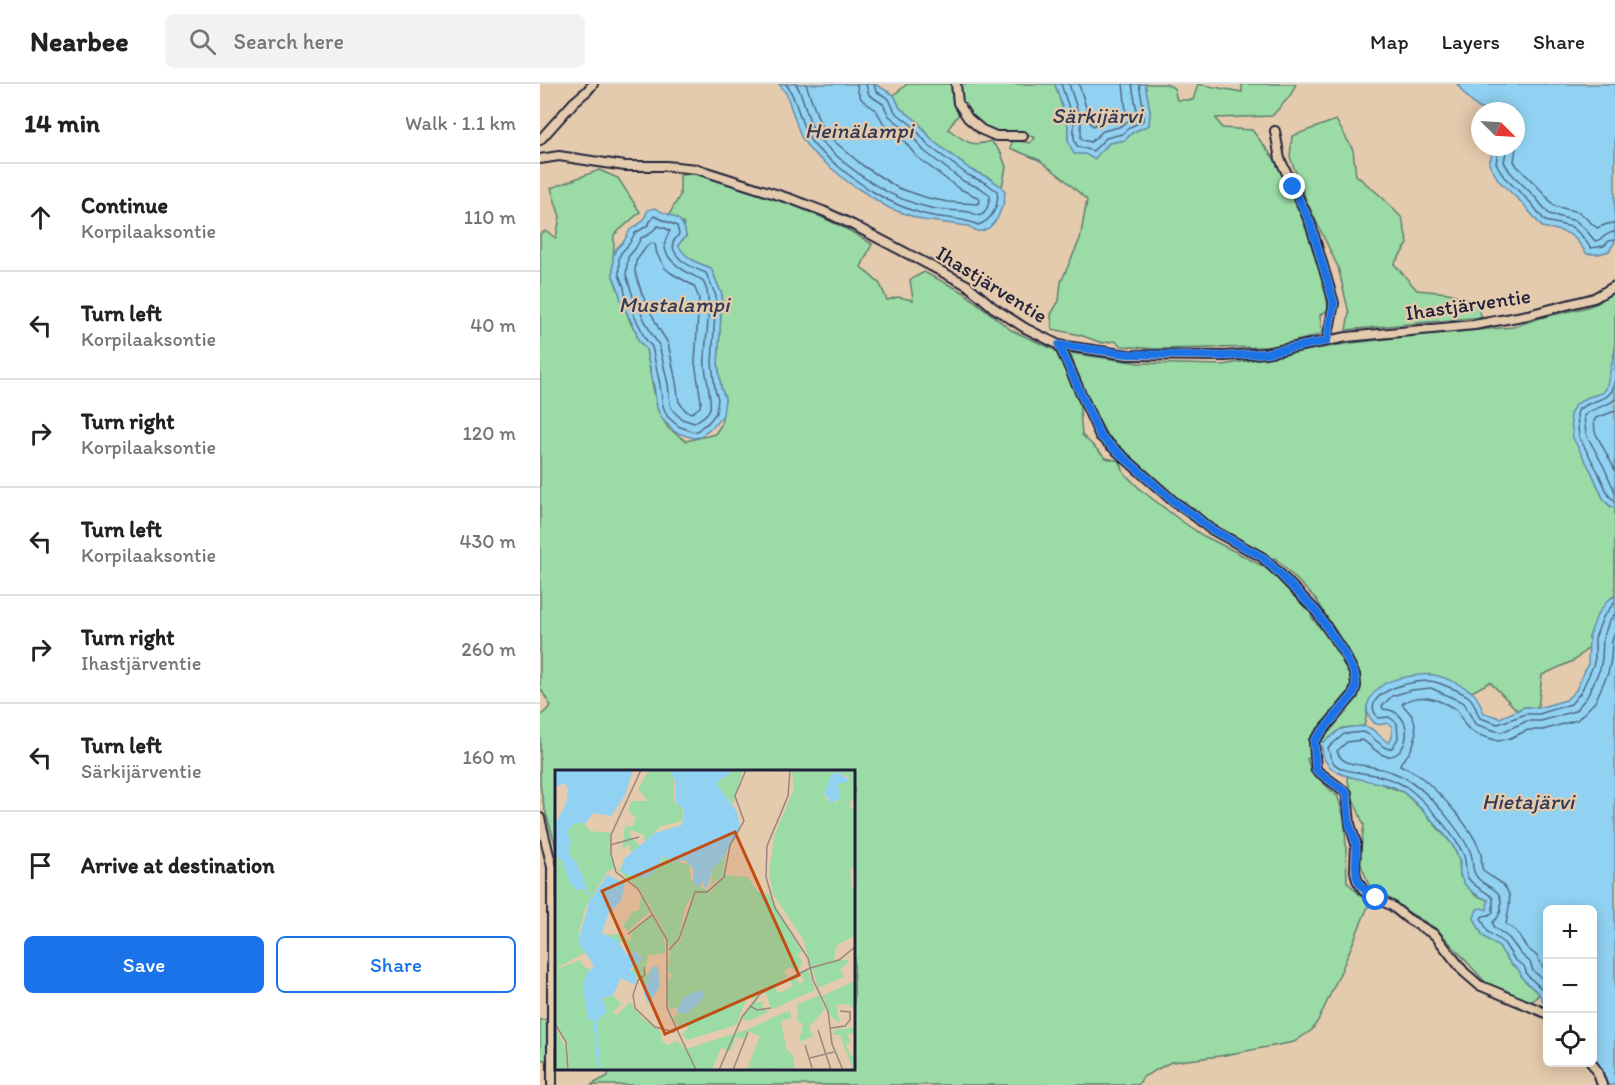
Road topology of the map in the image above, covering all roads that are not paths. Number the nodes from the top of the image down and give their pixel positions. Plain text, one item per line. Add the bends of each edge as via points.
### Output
1 (594, 84) edge
2 (957, 84) edge
3 (1275, 130) dead end
4 (1023, 136) dead end
5 (540, 140) edge
6 (540, 159) edge
7 (1615, 286) edge
8 (1327, 341) junction
9 (1059, 345) junction
10 (540, 818) edge
11 (1546, 1013) edge
12 (1594, 1067) edge
13 (552, 1085) edge
14 (1602, 1085) edge

1 - 5 street
2 - 4 street via 958,103 982,130 996,136
3 - 8 street via 1280,159 1310,222 1334,303
6 - 9 street, Ihastjärventie via 559,156 625,166 697,169 791,199 853,225 966,285 1025,328
7 - 8 street, Ihastjärventie via 1594,298 1517,317
8 - 9 street, Ihastjärventie via 1225,356 1128,354
9 - 11 street via 1100,436 1209,528 1262,557 1316,611 1351,664 1356,686 1353,695 1314,741 1316,770 1347,793 1356,844 1355,871 1364,891 1435,935 1479,985
10 - 13 street via 552,867
12 - 14 street

